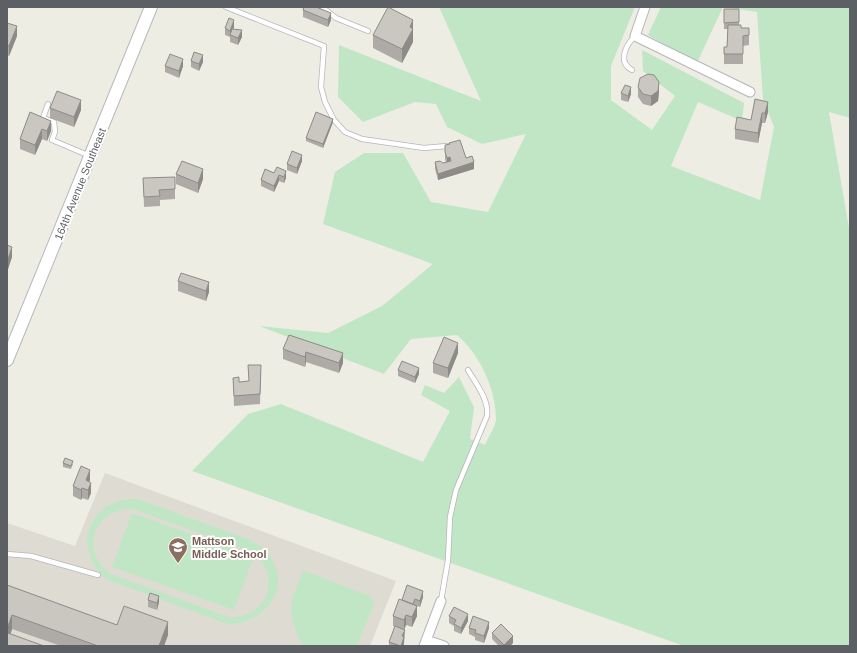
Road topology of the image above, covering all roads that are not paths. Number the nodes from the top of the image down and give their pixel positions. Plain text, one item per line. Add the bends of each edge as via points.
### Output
1 (151, 7) edge
2 (226, 7) edge
3 (322, 7) edge
4 (645, 7) edge
5 (368, 31) dead end
6 (635, 36) junction
7 (632, 70) dead end
8 (750, 92) dead end
9 (48, 104) dead end
10 (446, 146) edge
11 (92, 156) junction
12 (7, 360) edge
13 (468, 370) dead end
14 (7, 554) edge
15 (98, 575) dead end
16 (441, 601) joint
17 (425, 643) edge
18 (444, 646) edge

1 - 11 street, 164th Avenue Southeast
2 - 10 lane via 324,46 321,87 334,120 345,132 362,139 424,148
3 - 5 lane via 336,18
4 - 6 street
6 - 7 lane via 626,47 624,55 624,62
6 - 8 street
9 - 11 lane via 43,118 54,122 56,132 52,140
11 - 12 street, 164th Avenue Southeast
13 - 16 lane via 484,397 488,416 454,497
14 - 15 lane via 31,556
16 - 17 street
17 - 18 street

